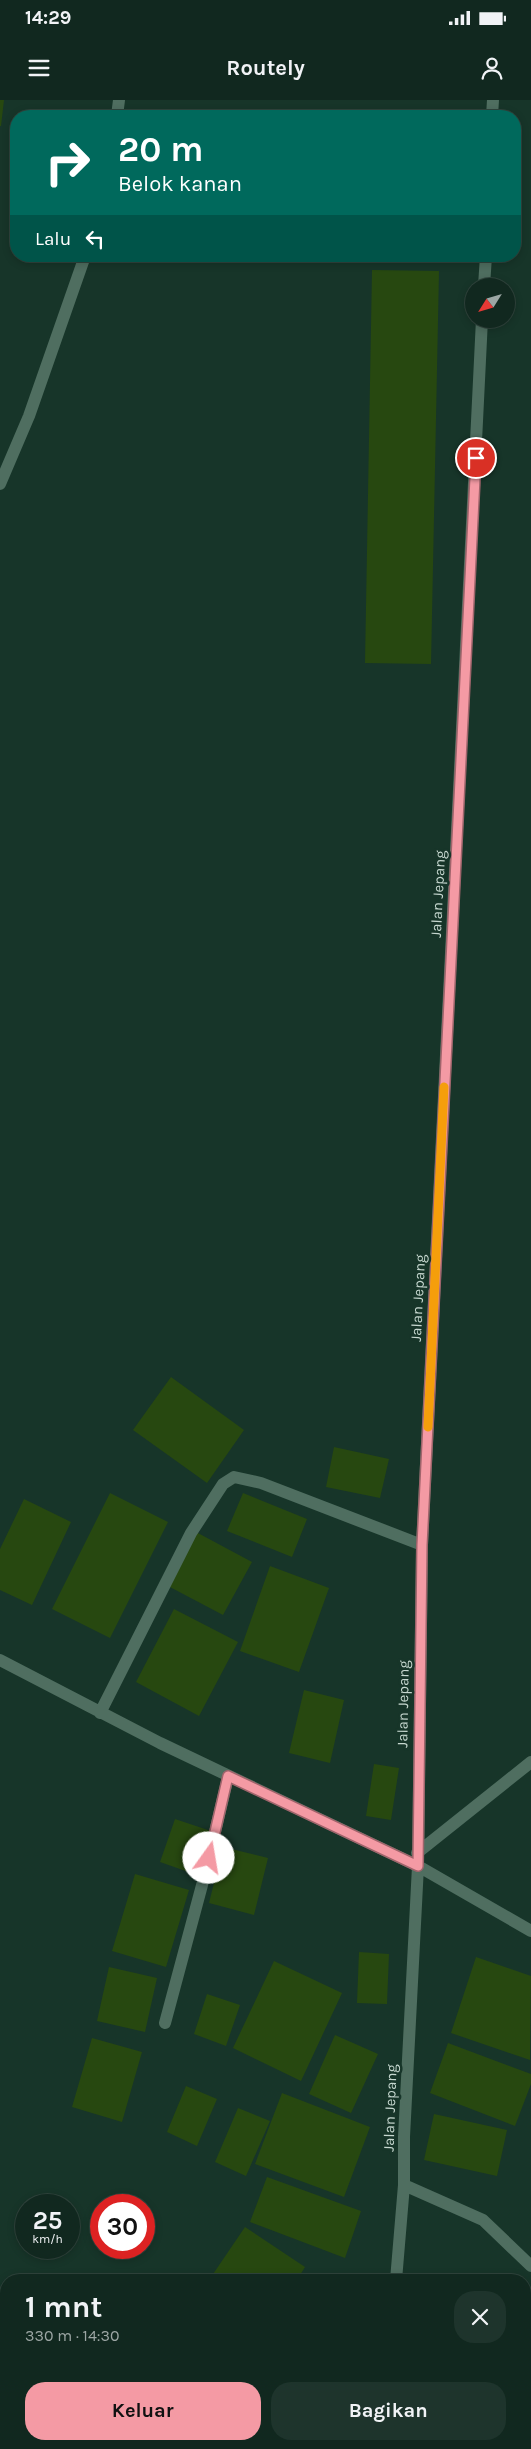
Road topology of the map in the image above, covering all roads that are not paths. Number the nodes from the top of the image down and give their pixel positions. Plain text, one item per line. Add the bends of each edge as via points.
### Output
1 (83, 262) edge
2 (486, 262) edge
3 (485, 278) edge
4 (482, 328) edge
5 (0, 484) edge
6 (422, 1545) junction
7 (0, 1660) edge
8 (100, 1713) junction
9 (531, 1762) edge
10 (228, 1776) junction
11 (418, 1860) junction
12 (531, 1932) edge
13 (165, 2023) dead end
14 (404, 2185) junction
15 (531, 2266) edge
16 (397, 2274) edge

1 - 5 street via 29,416
2 - 3 street
4 - 6 street, Jalan Jepang
6 - 8 street via 261,1483 234,1477 223,1484 191,1533
6 - 11 street, Jalan Jepang
7 - 8 street
8 - 10 street
9 - 11 street
10 - 11 street
10 - 13 street
11 - 12 street
11 - 14 street, Jalan Jepang
14 - 15 street via 483,2220
14 - 16 street, Jalan Jepang

